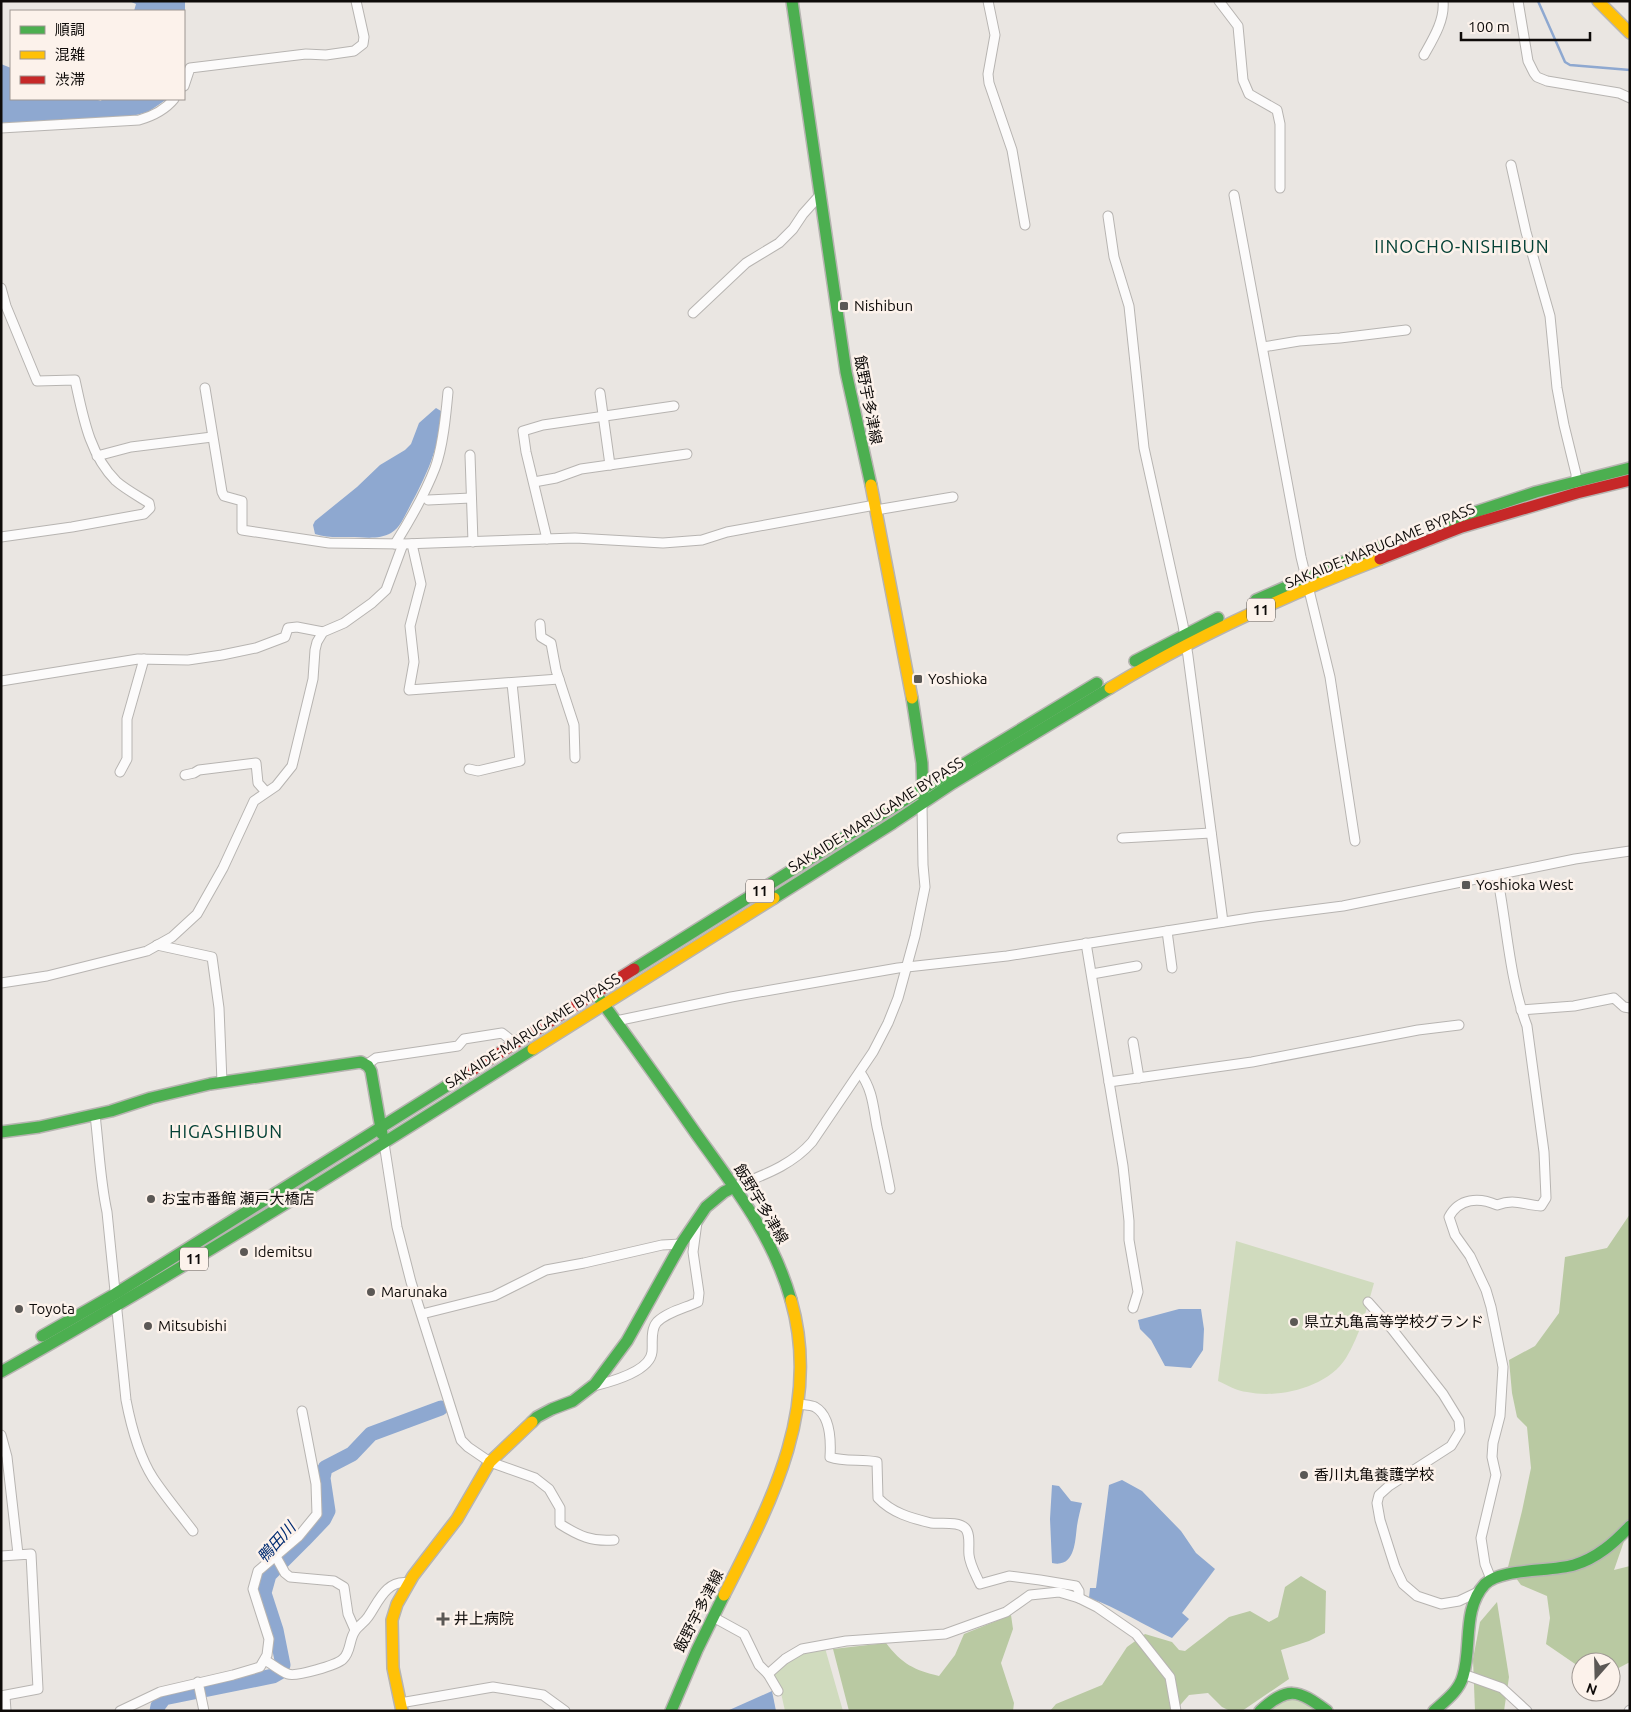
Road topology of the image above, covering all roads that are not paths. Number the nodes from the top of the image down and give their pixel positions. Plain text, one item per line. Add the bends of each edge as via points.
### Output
1 (356, 1) edge
2 (792, 1) edge
3 (988, 1) edge
4 (1219, 1) edge
5 (1443, 1) edge
6 (1518, 1) edge
7 (1598, 1) edge
8 (1630, 33) edge
9 (1424, 55) dead end
10 (185, 83) edge
11 (1630, 98) edge
12 (173, 100) edge
13 (2, 128) edge
14 (1511, 165) dead end
15 (1280, 188) dead end
16 (820, 195) junction
17 (1234, 195) dead end
18 (1108, 216) dead end
19 (1025, 225) dead end
20 (1, 288) edge
21 (693, 313) dead end
22 (1406, 330) dead end
23 (1263, 347) junction
24 (205, 388) dead end
25 (448, 392) dead end
26 (600, 393) dead end
27 (674, 406) dead end
28 (604, 416) junction
29 (212, 437) junction
30 (686, 454) dead end
31 (470, 455) dead end
32 (97, 456) junction
33 (610, 465) junction
34 (1630, 468) edge
35 (1630, 480) edge
36 (1575, 481) junction
37 (534, 482) junction
38 (1577, 496) junction
39 (953, 497) dead end
40 (472, 498) junction
41 (428, 500) dead end
42 (876, 508) junction
43 (1430, 527) dead end
44 (1, 537) edge
45 (547, 539) junction
46 (1393, 541) dead end
47 (473, 542) junction
48 (403, 544) junction
49 (1306, 577) junction
50 (1309, 589) junction
51 (540, 624) dead end
52 (323, 632) junction
53 (1184, 634) junction
54 (1186, 647) junction
55 (144, 659) junction
56 (559, 679) junction
57 (1, 681) edge
58 (512, 682) junction
59 (575, 758) dead end
60 (469, 769) dead end
61 (120, 772) dead end
62 (185, 775) dead end
63 (924, 788) junction
64 (266, 792) junction
65 (922, 804) junction
66 (1211, 832) junction
67 (1122, 838) dead end
68 (1355, 841) dead end
69 (1630, 851) edge
70 (799, 862) junction
71 (1497, 875) junction
72 (808, 876) junction
73 (1222, 922) junction
74 (1167, 931) junction
75 (1086, 943) junction
76 (157, 945) junction
77 (1137, 966) dead end
78 (905, 967) junction
79 (1172, 968) dead end
80 (1092, 974) junction
81 (1, 984) edge
82 (596, 994) junction
83 (603, 1004) junction
84 (1630, 1008) edge
85 (1521, 1010) junction
86 (616, 1021) junction
87 (1459, 1025) dead end
88 (1134, 1042) dead end
89 (516, 1044) junction
90 (366, 1065) junction
91 (860, 1072) junction
92 (1139, 1078) junction
93 (222, 1082) junction
94 (1110, 1082) junction
95 (95, 1115) junction
96 (381, 1128) junction
97 (1, 1132) edge
98 (384, 1143) junction
99 (734, 1187) junction
100 (890, 1189) dead end
101 (697, 1222) junction
102 (681, 1244) junction
103 (115, 1294) junction
104 (1368, 1302) dead end
105 (116, 1307) junction
106 (1133, 1308) dead end
107 (422, 1314) junction
108 (1, 1360) edge
109 (1, 1372) edge
110 (595, 1384) junction
111 (799, 1404) junction
112 (302, 1411) dead end
113 (1, 1435) edge
114 (490, 1462) junction
115 (1630, 1526) edge
116 (193, 1531) dead end
117 (614, 1540) dead end
118 (18, 1554) junction
119 (275, 1555) junction
120 (1, 1556) edge
121 (1491, 1579) junction
122 (409, 1582) junction
123 (1480, 1591) junction
124 (1079, 1598) junction
125 (713, 1617) junction
126 (355, 1630) junction
127 (264, 1660) junction
128 (768, 1674) junction
129 (1463, 1674) junction
130 (198, 1682) junction
131 (778, 1691) dead end
132 (3, 1696) edge
133 (401, 1707) edge
134 (6, 1711) edge
135 (120, 1711) edge
136 (204, 1711) edge
137 (565, 1711) edge
138 (671, 1711) edge
139 (1176, 1711) edge
140 (1260, 1711) edge
141 (1327, 1711) edge
142 (1434, 1711) edge
143 (1527, 1711) edge

1 - 10 street via 364,37 363,44 354,51 190,68
2 - 16 main road, 飯野宇多津線
3 - 19 street via 995,35 988,74 1012,150
4 - 15 street via 1238,26 1243,80 1249,94 1277,110
5 - 9 street via 1436,33
6 - 11 street via 1528,61 1537,76 1558,84 1619,93
7 - 8 main road
12 - 13 street via 161,111 139,120
14 - 36 street via 1550,316 1557,388
16 - 21 street via 779,243 746,263
16 - 42 main road, 飯野宇多津線 via 846,372
17 - 23 street
18 - 53 street via 1114,257 1129,306 1144,448
20 - 32 street via 37,382 75,380 86,430
22 - 23 street
23 - 49 street
24 - 29 street
25 - 48 street via 435,467 403,532
26 - 28 street
27 - 28 street
28 - 33 street
28 - 37 street via 523,431
29 - 32 street
29 - 48 street via 222,492 224,496 242,501 242,530 329,543
30 - 33 street
31 - 40 street
32 - 44 street via 116,481 149,502 148,511 72,527
33 - 37 street
34 - 36 main road, SAKAIDE-MARUGAME BYPASS
35 - 38 main road, SAKAIDE-MARUGAME BYPASS / 11
36 - 38 street
36 - 43 main road, SAKAIDE-MARUGAME BYPASS
37 - 45 street
38 - 50 main road, SAKAIDE-MARUGAME BYPASS / 11 via 1462,527
39 - 42 street
40 - 41 street
40 - 47 street
42 - 45 street via 727,532 702,540 663,543
42 - 63 main road, 飯野宇多津線 via 912,697
45 - 47 street
46 - 49 main road, SAKAIDE-MARUGAME BYPASS / 11
47 - 48 street
48 - 52 street via 386,590 344,623
48 - 58 street via 421,584 410,626 414,662 409,690
49 - 50 street
49 - 53 main road, SAKAIDE-MARUGAME BYPASS / 11
50 - 54 main road, SAKAIDE-MARUGAME BYPASS / 11
50 - 68 street via 1330,677
51 - 56 street via 541,637 550,643
52 - 55 street via 288,628 285,637 256,648 188,660
52 - 64 street via 314,650 313,679 292,766 283,779
53 - 54 street
53 - 63 main road, SAKAIDE-MARUGAME BYPASS / 11
54 - 65 main road, SAKAIDE-MARUGAME BYPASS / 11 via 1146,666
54 - 66 street
55 - 57 street
55 - 61 street via 127,719 127,758
56 - 58 street
56 - 59 street via 574,725
58 - 60 street via 520,761 478,771
62 - 64 street via 198,770 256,763 258,783
63 - 65 main road, 飯野宇多津線
63 - 70 main road, SAKAIDE-MARUGAME BYPASS / 11
64 - 76 street via 254,801 197,914 172,937
65 - 72 main road, SAKAIDE-MARUGAME BYPASS / 11
65 - 78 street via 925,887
66 - 67 street
66 - 73 street
69 - 71 street
70 - 72 street
70 - 82 main road, SAKAIDE-MARUGAME BYPASS / 11
71 - 73 street via 1342,906
71 - 85 street
72 - 83 main road, SAKAIDE-MARUGAME BYPASS / 11
73 - 74 street
74 - 75 street
74 - 79 street
75 - 78 street via 1007,956
75 - 80 street
76 - 81 street via 147,951 102,963
76 - 93 street via 212,956 219,1008
77 - 80 street
78 - 86 street via 740,995
78 - 91 street via 893,1014
80 - 94 street
82 - 83 main road, 飯野宇多津線
82 - 89 main road, SAKAIDE-MARUGAME BYPASS / 11
83 - 86 main road, 飯野宇多津線
83 - 98 main road, SAKAIDE-MARUGAME BYPASS / 11
84 - 85 street via 1614,998 1562,1008
85 - 121 street via 1527,1026 1544,1152 1546,1198 1541,1206 1516,1201 1497,1205 1487,1201 1465,1202 1454,1208 1449,1217 1455,1235 1470,1256 1486,1290 1503,1367 1500,1416 1492,1456 1496,1476 1481,1538
86 - 99 main road, 飯野宇多津線
87 - 92 street via 1252,1062
88 - 92 street
89 - 90 street via 502,1033 464,1039 458,1046 376,1058
89 - 96 main road, SAKAIDE-MARUGAME BYPASS / 11
90 - 93 main road via 361,1062
90 - 96 main road via 371,1071
91 - 99 street via 804,1152 770,1173
91 - 100 street via 872,1095
92 - 94 street
93 - 95 main road
94 - 106 street via 1138,1292
95 - 97 main road
95 - 103 street
96 - 98 main road
96 - 103 main road, SAKAIDE-MARUGAME BYPASS / 11
98 - 105 main road, SAKAIDE-MARUGAME BYPASS / 11
98 - 107 street via 397,1227
99 - 101 main road via 706,1207
99 - 111 main road, 飯野宇多津線 via 762,1231 783,1274 798,1335
101 - 102 main road
101 - 110 street via 693,1252 698,1302 665,1316 655,1324 652,1354 643,1365 625,1378
102 - 107 street via 662,1245 546,1270 494,1296
102 - 110 main road via 623,1347
103 - 105 street
103 - 108 main road, SAKAIDE-MARUGAME BYPASS / 11
104 - 123 street via 1437,1387 1459,1420 1460,1431 1451,1446 1379,1495 1380,1520 1395,1567 1403,1584 1417,1596 1441,1604 1459,1601
105 - 109 main road, SAKAIDE-MARUGAME BYPASS / 11
105 - 116 street via 126,1400 134,1434 152,1477
107 - 114 street via 461,1440
110 - 114 main road via 573,1401 537,1417
111 - 124 street via 815,1407 823,1415 828,1428 830,1457 877,1462 878,1498 887,1507 932,1523 964,1527 968,1532 969,1557 980,1584 1009,1576 1040,1580 1076,1586
111 - 125 main road, 飯野宇多津線 via 794,1432 772,1496
112 - 119 street via 316,1484 317,1514
113 - 118 street via 7,1457
114 - 117 street via 535,1478 549,1489 560,1508 560,1524 578,1536
114 - 122 main road via 456,1519
115 - 121 main road via 1596,1557 1576,1566 1506,1574
118 - 120 street
118 - 132 street via 31,1554 38,1689
119 - 126 street via 290,1577 334,1581 344,1587 348,1614
119 - 127 street via 258,1571 253,1589 270,1639
121 - 123 main road
122 - 126 street via 394,1584 380,1595 362,1625
122 - 133 main road via 392,1620 393,1668
123 - 129 main road via 1474,1602
124 - 128 street via 1059,1592 1044,1593 1030,1596 1006,1612 945,1634 846,1641 802,1649
124 - 139 street via 1136,1634 1170,1677
125 - 128 street via 744,1634 759,1664
125 - 138 main road, 飯野宇多津線
126 - 127 street via 349,1651 338,1663 289,1674
127 - 130 street via 260,1668
128 - 131 street
129 - 142 main road via 1458,1686
129 - 143 street via 1502,1688
130 - 135 street via 160,1692
130 - 136 street
132 - 134 street
133 - 137 street via 493,1687 544,1695
140 - 141 main road via 1282,1694 1300,1695

